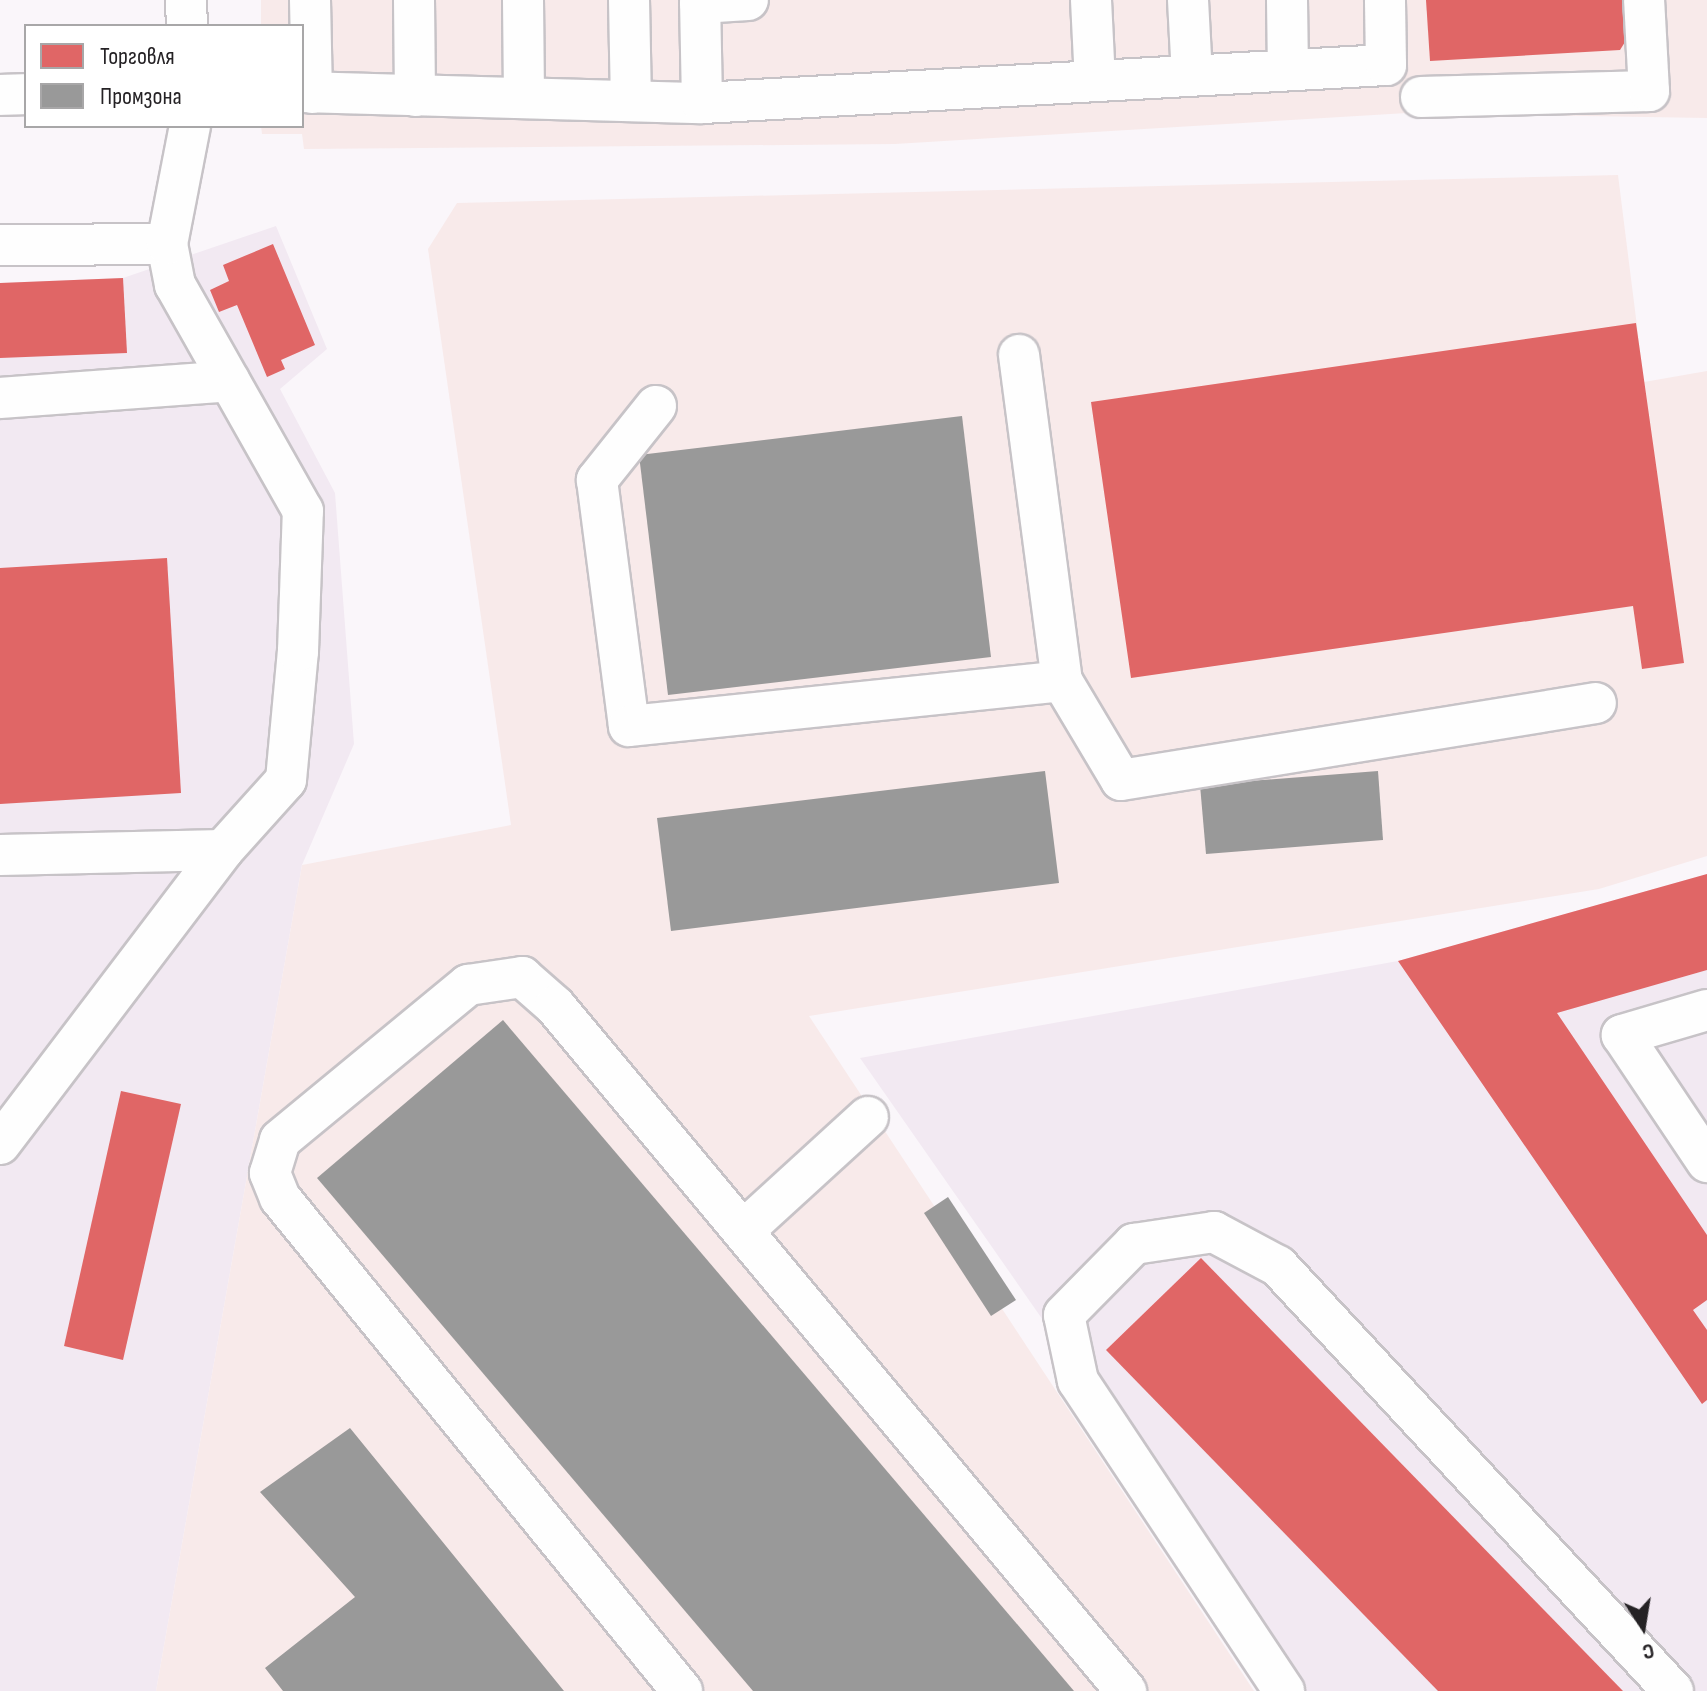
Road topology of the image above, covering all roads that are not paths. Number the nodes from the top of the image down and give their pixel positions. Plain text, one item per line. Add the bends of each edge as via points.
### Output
1 (186, 0) edge
2 (310, 0) edge
3 (414, 0) edge
4 (523, 0) edge
5 (629, 0) edge
6 (748, 0) edge
7 (1091, 0) edge
8 (1188, 0) edge
9 (1287, 0) edge
10 (1385, 0) edge
11 (1644, 0) edge
12 (187, 24) edge
13 (1288, 70) junction
14 (1192, 76) junction
15 (1095, 81) junction
16 (307, 92) edge
17 (24, 94) edge
18 (0, 95) edge
19 (415, 96) junction
20 (1421, 97) dead end
21 (524, 98) junction
22 (631, 101) junction
23 (702, 103) junction
24 (190, 128) edge
25 (167, 244) junction
26 (0, 245) edge
27 (1019, 355) dead end
28 (229, 381) junction
29 (0, 398) edge
30 (656, 406) dead end
31 (1062, 681) junction
32 (1596, 703) dead end
33 (223, 850) junction
34 (0, 855) edge
35 (1707, 1010) edge
36 (868, 1117) dead end
37 (0, 1144) edge
38 (1707, 1162) edge
39 (743, 1231) junction
40 (682, 1691) edge
41 (1126, 1691) edge
42 (1284, 1691) edge
43 (1673, 1691) edge

1 - 12 lane
2 - 16 lane
3 - 19 lane
4 - 21 lane
5 - 22 lane
6 - 23 lane via 700,3
7 - 15 lane
8 - 14 lane
9 - 13 lane
10 - 13 lane via 1386,65
11 - 20 lane via 1649,91
13 - 14 lane
14 - 15 lane
15 - 23 lane
16 - 19 lane
17 - 18 lane
19 - 21 lane
21 - 22 lane
22 - 23 lane
24 - 25 lane
25 - 26 lane
25 - 28 lane via 175,285
27 - 31 lane
28 - 29 lane
28 - 33 lane via 303,511 286,780
30 - 31 lane via 597,480 629,726
31 - 32 lane via 1121,780
33 - 34 lane
33 - 37 lane
35 - 38 lane via 1622,1035
36 - 39 lane
39 - 40 lane via 555,1006 522,977 468,985 280,1140 270,1173 280,1198
39 - 41 lane
42 - 43 lane via 1078,1381 1064,1315 1134,1244 1214,1232 1278,1266

